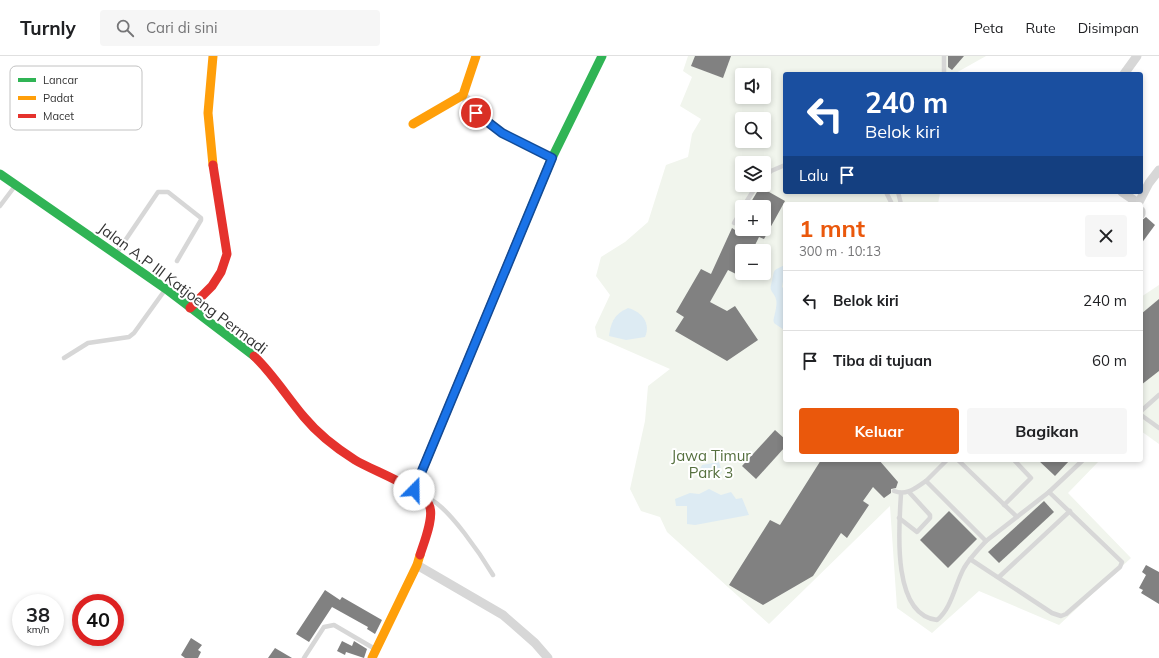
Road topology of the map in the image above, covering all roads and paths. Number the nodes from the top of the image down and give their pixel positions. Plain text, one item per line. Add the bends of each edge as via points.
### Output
1 (213, 56) edge
2 (476, 56) edge
3 (602, 56) edge
4 (944, 56) edge
5 (1137, 56) edge
6 (944, 72) edge
7 (1125, 72) edge
8 (463, 95) junction
9 (413, 124) dead end
10 (552, 158) junction
11 (783, 166) edge
12 (1159, 170) edge
13 (771, 171) edge
14 (0, 174) edge
15 (1145, 180) edge
16 (16, 185) junction
17 (1124, 194) edge
18 (1134, 202) edge
19 (0, 206) edge
20 (116, 254) junction
21 (177, 261) dead end
22 (166, 289) junction
23 (190, 308) junction
24 (64, 358) dead end
25 (1159, 395) edge
26 (1143, 409) edge
27 (1143, 416) edge
28 (1159, 428) edge
29 (945, 462) edge
30 (960, 462) edge
31 (1016, 462) edge
32 (1081, 462) edge
33 (926, 480) junction
34 (414, 490) junction
35 (894, 491) dead end
36 (909, 492) junction
37 (1049, 492) junction
38 (901, 494) junction
39 (426, 498) junction
40 (1004, 505) junction
41 (1070, 511) junction
42 (1017, 517) junction
43 (899, 518) junction
44 (986, 541) junction
45 (970, 559) junction
46 (417, 565) junction
47 (493, 575) dead end
48 (998, 577) junction
49 (374, 654) edge
50 (304, 658) edge
51 (548, 658) edge

1 - 23 street via 209,132 227,254 221,272 212,286
2 - 8 street
3 - 10 street
4 - 6 lane
5 - 7 street
8 - 9 street
8 - 10 street via 476,113 488,123 523,145
10 - 34 street
11 - 13 lane
12 - 15 street
14 - 16 street, Jalan A.P III Katjoeng Permadi
16 - 19 lane
16 - 20 street, Jalan A.P III Katjoeng Permadi
17 - 18 street
20 - 21 lane via 158,192 168,192 201,218
20 - 22 street, Jalan A.P III Katjoeng Permadi
22 - 23 street, Jalan A.P III Katjoeng Permadi
22 - 24 lane via 129,337 88,343
23 - 34 street, Jalan A.P III Katjoeng Permadi via 262,363 304,418 329,442 360,463
25 - 26 lane
27 - 28 lane
29 - 33 lane
30 - 40 lane
31 - 40 lane via 1031,478
32 - 37 lane
33 - 36 lane
33 - 44 lane
34 - 39 street, Jalan A.P III Katjoeng Permadi
35 - 38 lane
36 - 38 lane
36 - 43 lane via 930,518 917,532
37 - 41 lane
37 - 42 lane
38 - 43 lane
39 - 46 street via 431,505 432,513
39 - 47 lane via 441,506 485,561
40 - 42 lane
41 - 48 lane
41 - 48 lane via 1119,557 1122,562 1120,567 1061,616 1052,613
42 - 44 lane
43 - 45 lane via 899,549 904,582 909,599 916,610 925,617 937,620 940,617
44 - 45 lane
45 - 48 lane
46 - 49 street
46 - 51 street via 504,615
49 - 50 lane via 334,624 329,624 324,626

